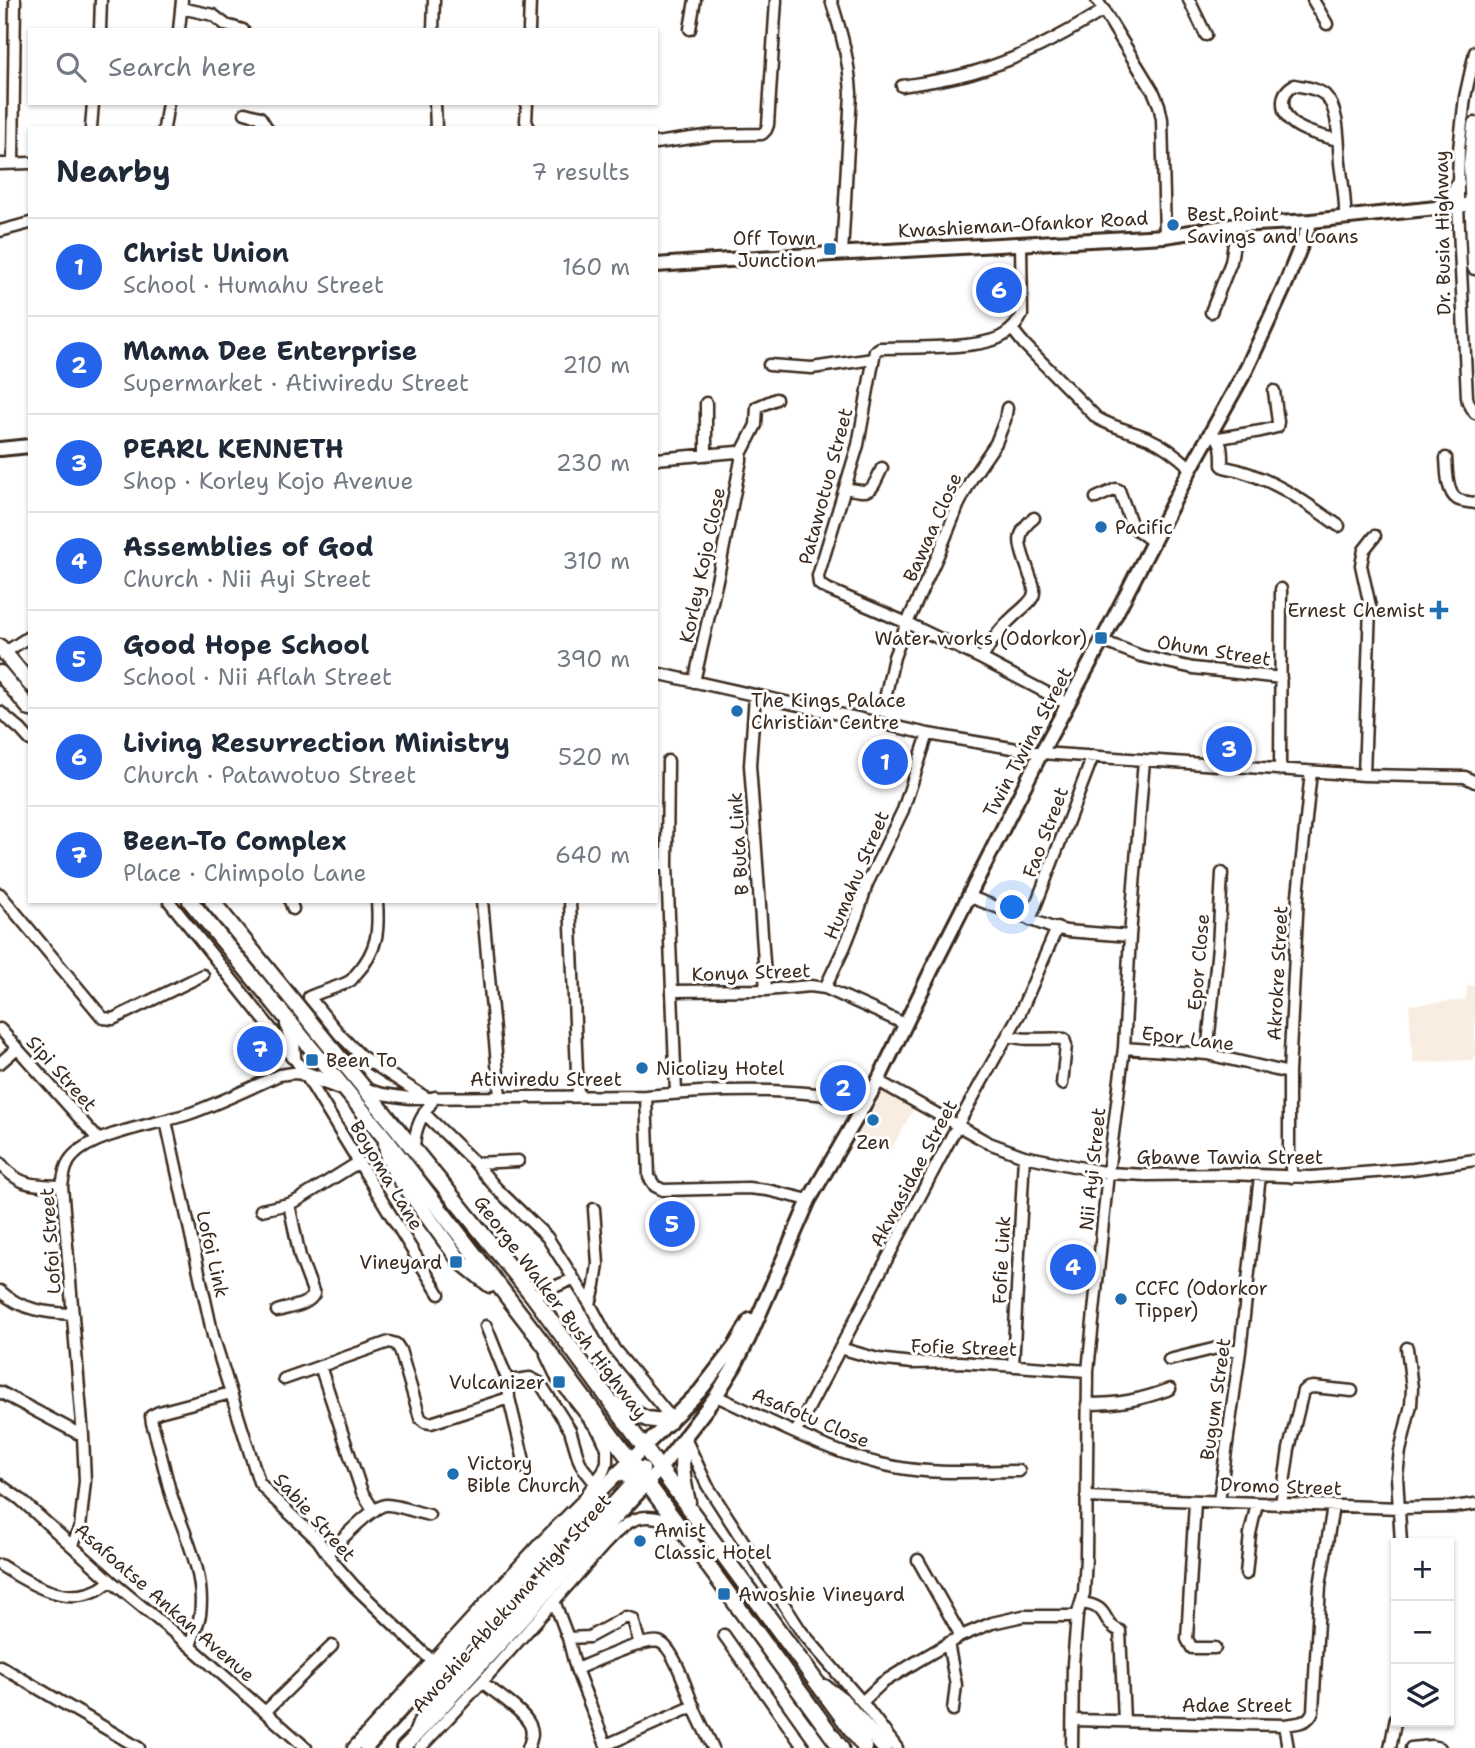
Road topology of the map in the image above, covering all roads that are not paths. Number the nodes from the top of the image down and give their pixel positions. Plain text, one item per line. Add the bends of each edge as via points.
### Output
1 (15, 0) edge
2 (101, 0) edge
3 (434, 0) edge
4 (530, 0) edge
5 (695, 0) edge
6 (776, 0) edge
7 (831, 0) edge
8 (1097, 0) edge
9 (1189, 0) edge
10 (1312, 0) edge
11 (182, 4) edge
12 (1104, 10) junction
13 (1328, 24) dead end
14 (100, 28) edge
15 (179, 28) edge
16 (236, 28) edge
17 (433, 28) edge
18 (529, 28) edge
19 (691, 29) dead end
20 (1206, 35) dead end
21 (1475, 52) edge
22 (902, 86) dead end
23 (93, 105) edge
24 (168, 105) edge
25 (435, 105) edge
26 (527, 105) edge
27 (245, 113) dead end
28 (1475, 125) edge
29 (92, 126) edge
30 (164, 126) edge
31 (266, 126) edge
32 (436, 126) edge
33 (527, 126) edge
34 (1338, 140) junction
35 (658, 143) edge
36 (28, 163) edge
37 (0, 164) edge
38 (13, 164) junction
39 (1458, 183) junction
40 (1470, 206) edge
41 (1437, 208) junction
42 (1345, 217) junction
43 (1311, 221) junction
44 (28, 224) edge
45 (1237, 225) junction
46 (0, 231) edge
47 (1165, 236) junction
48 (1021, 244) junction
49 (842, 254) junction
50 (658, 265) edge
51 (1475, 267) edge
52 (1211, 312) dead end
53 (1012, 329) junction
54 (873, 359) junction
55 (769, 365) dead end
56 (1274, 391) dead end
57 (776, 400) dead end
58 (706, 403) dead end
59 (1007, 408) dead end
60 (1475, 413) edge
61 (1215, 435) junction
62 (28, 446) edge
63 (0, 449) edge
64 (741, 454) junction
65 (706, 455) junction
66 (1446, 458) dead end
67 (658, 459) edge
68 (882, 468) dead end
69 (1191, 468) junction
70 (845, 488) junction
71 (1096, 498) dead end
72 (1475, 503) edge
73 (1034, 518) dead end
74 (1339, 526) dead end
75 (1375, 536) dead end
76 (1153, 542) junction
77 (1281, 589) dead end
78 (907, 623) junction
79 (28, 637) edge
80 (1102, 641) junction
81 (2, 650) edge
82 (982, 660) junction
83 (0, 673) edge
84 (658, 673) edge
85 (1281, 678) junction
86 (28, 682) edge
87 (694, 682) junction
88 (886, 694) dead end
89 (755, 695) junction
90 (1068, 704) junction
91 (28, 707) edge
92 (0, 712) edge
93 (928, 734) junction
94 (28, 738) edge
95 (1041, 753) junction
96 (1093, 756) junction
97 (1144, 760) junction
98 (668, 761) dead end
99 (1475, 767) edge
100 (1280, 770) junction
101 (1311, 772) junction
102 (1364, 775) junction
103 (1470, 779) edge
104 (662, 865) edge
105 (1222, 873) dead end
106 (0, 894) edge
107 (970, 897) junction
108 (171, 903) edge
109 (192, 903) edge
110 (214, 903) edge
111 (377, 903) edge
112 (482, 903) edge
113 (570, 903) edge
114 (1030, 920) junction
115 (1057, 929) junction
116 (1130, 936) junction
117 (203, 975) dead end
118 (825, 988) junction
119 (766, 990) junction
120 (673, 992) junction
121 (287, 1019) junction
122 (905, 1024) junction
123 (0, 1029) edge
124 (1008, 1035) junction
125 (1124, 1048) junction
126 (16, 1049) junction
127 (1207, 1054) junction
128 (293, 1056) junction
129 (0, 1063) edge
130 (1289, 1073) junction
131 (305, 1074) junction
132 (279, 1076) junction
133 (878, 1081) junction
134 (1062, 1084) dead end
135 (343, 1088) junction
136 (364, 1088) junction
137 (676, 1093) junction
138 (500, 1096) junction
139 (578, 1096) junction
140 (646, 1096) junction
141 (430, 1097) junction
142 (866, 1101) junction
143 (424, 1113) junction
144 (166, 1121) junction
145 (957, 1126) junction
146 (98, 1139) junction
147 (414, 1148) junction
148 (1024, 1156) junction
149 (1475, 1160) edge
150 (518, 1161) dead end
151 (359, 1162) junction
152 (0, 1163) edge
153 (475, 1163) junction
154 (1108, 1173) junction
155 (1259, 1176) junction
156 (1292, 1177) junction
157 (62, 1186) junction
158 (809, 1200) junction
159 (289, 1204) junction
160 (594, 1209) dead end
161 (261, 1210) dead end
162 (573, 1279) junction
163 (774, 1280) junction
164 (0, 1291) edge
165 (439, 1294) dead end
166 (533, 1296) junction
167 (590, 1304) junction
168 (277, 1311) dead end
169 (73, 1314) junction
170 (486, 1326) dead end
171 (539, 1338) junction
172 (840, 1348) junction
173 (1407, 1348) dead end
174 (1240, 1351) junction
175 (1169, 1360) dead end
176 (1013, 1366) junction
177 (320, 1367) junction
178 (1088, 1371) junction
179 (284, 1378) dead end
180 (508, 1381) junction
181 (1170, 1389) dead end
182 (1352, 1391) dead end
183 (0, 1392) edge
184 (231, 1393) junction
185 (716, 1396) junction
186 (509, 1398) junction
187 (609, 1401) junction
188 (1087, 1404) junction
189 (670, 1421) junction
190 (796, 1432) junction
191 (600, 1433) joint
192 (83, 1436) junction
193 (685, 1437) junction
194 (643, 1447) junction
195 (630, 1461) junction
196 (526, 1469) dead end
197 (660, 1469) junction
198 (1019, 1471) dead end
199 (617, 1474) junction
200 (644, 1480) junction
201 (596, 1484) junction
202 (0, 1485) edge
203 (630, 1487) junction
204 (1086, 1497) junction
205 (1219, 1501) junction
206 (1195, 1502) junction
207 (1257, 1503) junction
208 (1281, 1504) junction
209 (1475, 1504) edge
210 (1333, 1506) junction
211 (1400, 1508) junction
212 (690, 1510) junction
213 (374, 1511) junction
214 (429, 1515) dead end
215 (659, 1517) joint
216 (679, 1526) junction
217 (1401, 1538) edge
218 (72, 1546) junction
219 (542, 1548) junction
220 (327, 1553) junction
221 (918, 1560) dead end
222 (0, 1565) edge
223 (1246, 1574) dead end
224 (111, 1581) junction
225 (554, 1601) junction
226 (1081, 1603) junction
227 (1077, 1616) junction
228 (724, 1635) dead end
229 (961, 1636) junction
230 (568, 1638) junction
231 (948, 1643) junction
232 (640, 1645) junction
233 (190, 1646) junction
234 (332, 1646) dead end
235 (1215, 1648) dead end
236 (432, 1661) junction
237 (0, 1666) edge
238 (576, 1669) junction
239 (811, 1677) junction
240 (482, 1682) junction
241 (862, 1702) junction
242 (694, 1706) junction
243 (953, 1710) dead end
244 (265, 1712) junction
245 (1073, 1720) junction
246 (1124, 1721) junction
247 (1284, 1726) junction
248 (1394, 1727) edge
249 (418, 1741) edge
250 (607, 1746) edge
251 (139, 1748) edge
252 (306, 1748) edge
253 (353, 1748) edge
254 (366, 1748) edge
255 (403, 1748) edge
256 (528, 1748) edge
257 (713, 1748) edge
258 (803, 1748) edge
259 (841, 1748) edge
260 (864, 1748) edge
261 (884, 1748) edge
262 (897, 1748) edge
263 (1072, 1748) edge
264 (1288, 1748) edge
265 (1390, 1748) edge
266 (1411, 1748) edge
267 (1440, 1748) edge

1 - 38 street
2 - 14 street
3 - 17 street
4 - 18 street
5 - 19 street
6 - 35 street via 766,131
7 - 49 street via 850,78
8 - 12 street
9 - 20 street
10 - 13 street
11 - 15 street
11 - 16 street
12 - 22 street via 1050,43 979,71
12 - 47 street via 1159,105
21 - 39 street, Dr. Busia Highway via 1465,97
23 - 29 street
24 - 30 street
25 - 32 street
26 - 33 street
27 - 31 street via 260,117
28 - 40 highway, Dr. Busia Highway
34 - 34 street via 1325,95 1294,85 1286,90 1287,117 1303,130
34 - 42 street
36 - 38 street
37 - 38 street
39 - 40 street, Dr. Busia Highway
39 - 41 main road
40 - 41 main road, Kwashieman-Ofankor Road
40 - 51 highway, Dr. Busia Highway
40 - 60 street, Dr. Busia Highway via 1467,397
41 - 42 main road, Kwashieman-Ofankor Road
42 - 43 main road, Kwashieman-Ofankor Road
43 - 45 main road, Kwashieman-Ofankor Road
43 - 61 main road, Twin Twina Street
44 - 46 street
45 - 47 main road, Kwashieman-Ofankor Road
45 - 52 street via 1231,262
47 - 48 main road, Kwashieman-Ofankor Road
48 - 49 main road, Kwashieman-Ofankor Road
48 - 53 street via 1022,315
49 - 50 main road, Kwashieman-Ofankor Road
53 - 54 street via 981,344 880,348
53 - 69 street via 1097,418 1163,445
54 - 55 street via 812,368
54 - 70 street, Patawotuo Street via 858,445
56 - 61 street via 1277,427
57 - 64 street, Korley Kojo Close via 757,407 756,425
58 - 65 street
59 - 78 street, Bawaa Close via 996,443 958,506
61 - 69 main road, Twin Twina Street
61 - 74 street via 1224,467 1272,482
62 - 63 main road
64 - 65 street
64 - 87 street, Korley Kojo Close
65 - 67 street
66 - 72 street via 1453,497
68 - 70 street via 872,490
69 - 76 main road, Twin Twina Street
70 - 78 street, Patawotuo Street via 818,576 820,583
71 - 76 street via 1119,490 1132,526
73 - 82 street via 1020,534 1020,546 1034,592 998,631
75 - 102 street via 1364,550 1361,565 1370,606
76 - 80 main road, Twin Twina Street
77 - 85 street
78 - 82 street, Patawotuo Street
78 - 88 street, Bawaa Close
79 - 81 street
80 - 85 street, Ohum Street via 1193,668
80 - 90 main road, Twin Twina Street
81 - 86 highway
82 - 90 street, Patawotuo Street
83 - 91 highway
84 - 87 street
85 - 100 street
87 - 89 street
89 - 93 street
89 - 119 street, B Buta Link via 750,765
90 - 95 main road, Twin Twina Street
92 - 94 street
93 - 95 street
93 - 118 street, Humahu Street via 903,810
95 - 96 street
95 - 107 main road, Twin Twina Street
96 - 97 street
96 - 114 street, Fao Street
97 - 100 street
97 - 116 street, Nii Ayi Street
98 - 104 street
99 - 103 street
100 - 101 street
101 - 102 street
101 - 130 street, Akrokre Street via 1298,895
102 - 103 street
104 - 120 street
105 - 127 street, Epor Close
106 - 117 street via 103,1018 113,1019
107 - 114 street
107 - 122 main road, Twin Twina Street
108 - 128 street, Boyoma Lane
109 - 121 highway
110 - 136 highway, George Walker Bush Highway
111 - 141 street via 377,939 362,968 350,981 309,997 361,1056
112 - 138 street
113 - 139 street
114 - 115 street
115 - 116 street
115 - 124 street, Akwasidae Street
116 - 125 street, Nii Ayi Street
118 - 119 street, Konya Street
118 - 122 street, Konya Street
119 - 120 street, Konya Street
120 - 137 street
121 - 128 highway
121 - 135 highway
122 - 133 main road, Twin Twina Street
123 - 126 street, Sipi Street
124 - 134 street via 1064,1039
124 - 145 street, Akwasidae Street
125 - 127 street, Epor Lane
125 - 154 street, Nii Ayi Street
126 - 129 street
126 - 146 street, Sipi Street
127 - 130 street, Epor Lane
128 - 131 street, Boyoma Lane
128 - 132 street
130 - 156 street, Akrokre Street
131 - 132 street, Lofoi Street
131 - 135 highway
131 - 151 street, Boyoma Lane
132 - 144 street, Lofoi Street
133 - 142 main road, Twin Twina Street
133 - 145 street, Gbawe Tawia Street
135 - 171 highway, George Walker Bush Highway via 385,1138 397,1175 460,1261 509,1300
136 - 141 street, Atiwiredu Street via 396,1097
136 - 147 highway, George Walker Bush Highway
137 - 140 street, Atiwiredu Street
137 - 142 street, Atiwiredu Street via 802,1093
138 - 139 street, Atiwiredu Street
138 - 141 street, Atiwiredu Street
139 - 140 street, Atiwiredu Street
140 - 158 street via 649,1177 655,1186 748,1188
141 - 143 street
142 - 158 main road, Twin Twina Street
143 - 147 street via 416,1128
143 - 153 street
144 - 146 street, Lofoi Street
144 - 184 street, Lofoi Link via 213,1336
145 - 148 street, Gbawe Tawia Street
145 - 172 street, Akwasidae Street
146 - 157 street, Lofoi Street via 71,1157
147 - 166 highway, George Walker Bush Highway
148 - 154 street, Gbawe Tawia Street
148 - 176 street, Fofie Link
149 - 156 street, Gbawe Tawia Street
150 - 153 street
151 - 159 street
151 - 165 street, Boyoma Lane
152 - 157 street via 32,1186
153 - 162 street via 547,1237
154 - 155 street, Gbawe Tawia Street
154 - 178 street, Nii Ayi Street
155 - 156 street, Gbawe Tawia Street
155 - 174 street, Bugum Street
157 - 169 street, Lofoi Street
158 - 163 main road, Twin Twina Street
159 - 161 street
159 - 168 street via 300,1257 314,1294 308,1302
160 - 167 street via 598,1264
162 - 166 street
162 - 167 street
163 - 185 main road, Twin Twina Street via 749,1338
163 - 189 main road, Twin Twina Street via 734,1347
164 - 169 street via 24,1307
166 - 187 highway, George Walker Bush Highway
167 - 189 street via 614,1349
169 - 192 street, Lofoi Street
170 - 180 street
171 - 191 street, George Walker Bush Highway via 557,1378
171 - 195 highway, George Walker Bush Highway
172 - 176 street, Fofie Street via 912,1363
172 - 190 street, Akwasidae Street
173 - 211 street via 1412,1388 1397,1476
174 - 175 street via 1217,1348
174 - 205 street, Bugum Street
176 - 178 street, Fofie Street
177 - 179 street
177 - 186 street via 390,1342 396,1344 420,1418 431,1423
177 - 213 street via 362,1492
178 - 188 street, Nii Ayi Street
180 - 186 street
180 - 201 street via 530,1378 540,1383 570,1430 583,1468
181 - 188 street via 1123,1403
182 - 208 street via 1314,1387 1303,1391
183 - 192 street
184 - 220 street, Sabie Street via 259,1482
184 - 233 street via 152,1414 151,1419 199,1579 199,1618
185 - 190 street, Asafotu Close
185 - 193 main road, Twin Twina Street
186 - 196 street
187 - 189 highway via 647,1419
187 - 194 highway, George Walker Bush Highway
188 - 204 street, Nii Ayi Street
189 - 194 main road, Twin Twina Street
190 - 198 street, Asafotu Close via 862,1460 898,1468
191 - 201 street, Awoshie-Ablekuma High Street via 607,1462
192 - 218 street, Lofoi Street via 82,1513
193 - 197 main road, Twin Twina Street
193 - 212 highway via 681,1472
193 - 241 street via 707,1485 801,1631
194 - 195 main road, Awoshie-Ablekuma High Street
194 - 197 highway, George Walker Bush Highway
194 - 200 highway
195 - 199 main road, Awoshie-Ablekuma High Street
195 - 200 highway, George Walker Bush Highway
197 - 200 main road, Awoshie-Ablekuma High Street
197 - 212 highway, George Walker Bush Highway
199 - 203 highway via 628,1475
199 - 219 main road, Awoshie-Ablekuma High Street
200 - 203 highway
200 - 216 highway, George Walker Bush Highway
200 - 249 main road, Awoshie-Ablekuma High Street via 425,1726
201 - 219 street, Awoshie-Ablekuma High Street
202 - 218 street, Asafoatse Ankan Avenue
203 - 249 highway via 421,1721
204 - 206 street, Dromo Street
204 - 226 street, Nii Ayi Street
205 - 206 street, Dromo Street
205 - 207 street, Dromo Street
206 - 235 street via 1187,1639 1192,1648
207 - 208 street, Dromo Street
207 - 223 street
208 - 210 street, Dromo Street
209 - 211 street, Dromo Street
210 - 211 street, Dromo Street
210 - 247 street, Adae Street via 1320,1586 1313,1711 1303,1723
211 - 217 street
212 - 239 highway, George Walker Bush Highway
213 - 214 street via 390,1505
213 - 220 street
215 - 216 street, George Walker Bush Highway
215 - 225 street, Awoshie-Ablekuma High Street via 625,1524
216 - 259 highway, George Walker Bush Highway
218 - 224 street, Asafoatse Ankan Avenue
219 - 236 street, Awoshie-Ablekuma High Street
219 - 254 main road, Awoshie-Ablekuma High Street
220 - 236 street, Sabie Street via 354,1586
221 - 229 street
222 - 224 street via 38,1587 72,1595 98,1590
224 - 233 street, Asafoatse Ankan Avenue
225 - 230 street
225 - 240 street, Awoshie-Ablekuma High Street
226 - 227 street, Nii Ayi Street
226 - 246 street via 1097,1606 1120,1631
227 - 229 street via 1023,1616
227 - 245 street, Nii Ayi Street
228 - 258 street
229 - 231 street
230 - 232 street via 589,1637 630,1617
230 - 238 street
231 - 241 street via 882,1683
231 - 243 street via 956,1685
232 - 238 street
232 - 242 street via 659,1642 667,1647
233 - 244 street, Asafoatse Ankan Avenue
234 - 244 street
236 - 253 street, Awoshie-Ablekuma High Street
237 - 251 street
238 - 250 street
239 - 260 highway, George Walker Bush Highway
239 - 261 highway via 842,1700
240 - 249 street, Awoshie-Ablekuma High Street
240 - 256 street via 531,1727
241 - 262 street
242 - 250 street
242 - 257 street
244 - 252 street, Asafoatse Ankan Avenue
245 - 246 street, Adae Street
245 - 263 street, Nii Ayi Street
246 - 247 street, Adae Street
247 - 264 street
248 - 265 street
249 - 255 main road, Awoshie-Ablekuma High Street
266 - 267 street

